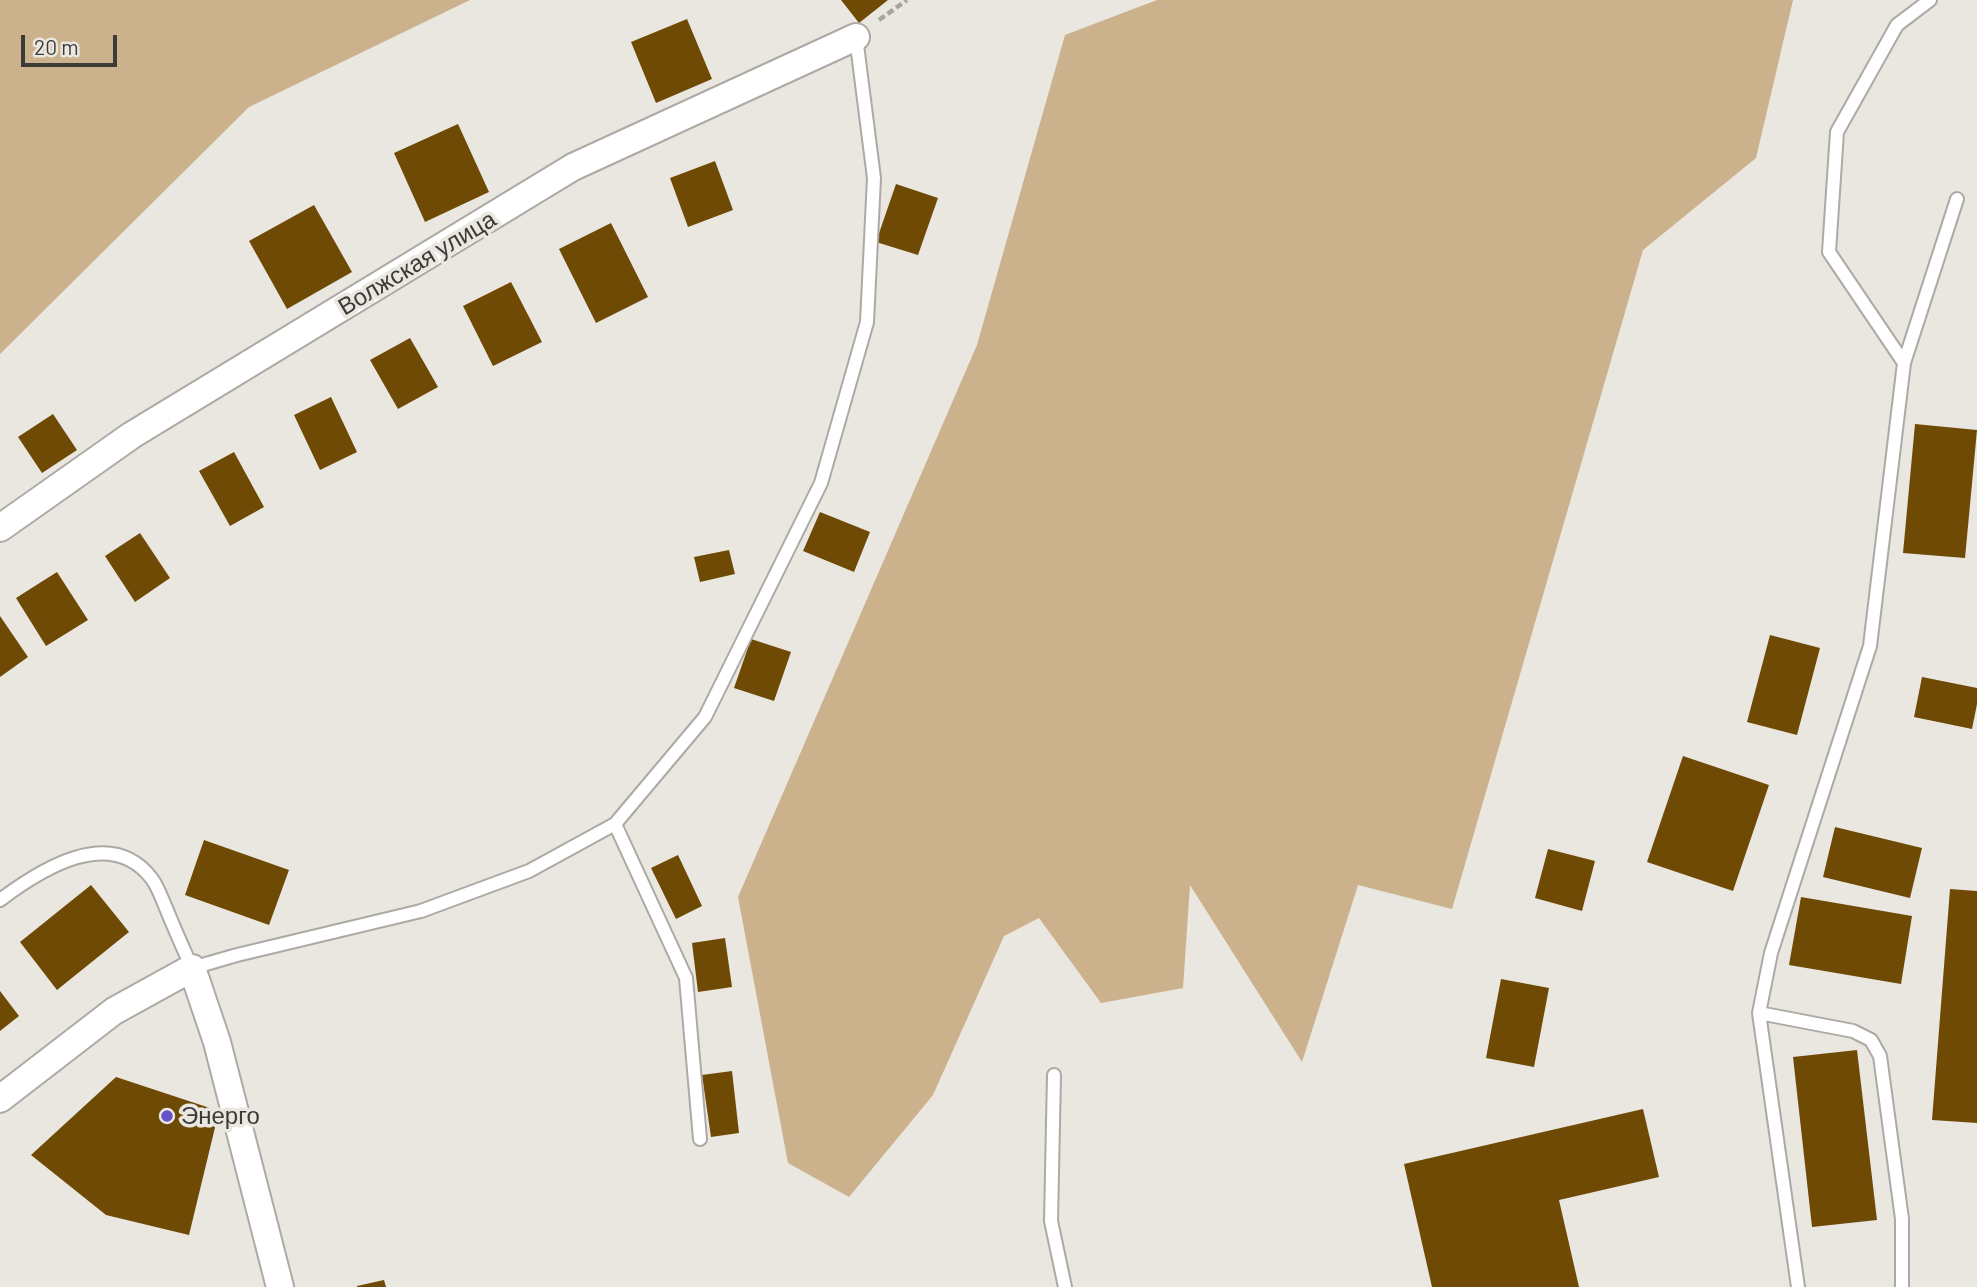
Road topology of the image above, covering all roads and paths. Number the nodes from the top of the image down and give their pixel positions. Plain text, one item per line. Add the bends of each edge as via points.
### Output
1 (1930, 0) edge
2 (856, 37) joint
3 (1957, 199) dead end
4 (1904, 363) junction
5 (0, 528) edge
6 (615, 824) junction
7 (0, 901) edge
8 (192, 968) junction
9 (1759, 1013) junction
10 (1054, 1075) dead end
11 (0, 1099) edge
12 (700, 1139) dead end
13 (1063, 1286) edge
14 (281, 1287) edge
15 (1798, 1287) edge
16 (1902, 1287) edge

1 - 4 lane via 1897,25 1837,132 1829,252
2 - 5 street, Волжская улица via 573,167 132,435
2 - 6 lane via 874,178 867,322 821,484 705,717
3 - 4 lane
4 - 9 lane via 1870,646 1771,953
6 - 8 lane via 529,871 421,911
6 - 12 lane via 686,978
7 - 8 lane via 33,876 71,859 106,852 134,860 153,880
8 - 11 street via 114,1011
8 - 14 street via 217,1042
9 - 15 lane
9 - 16 lane via 1853,1031 1871,1040 1880,1056 1902,1219
10 - 13 lane via 1051,1221

